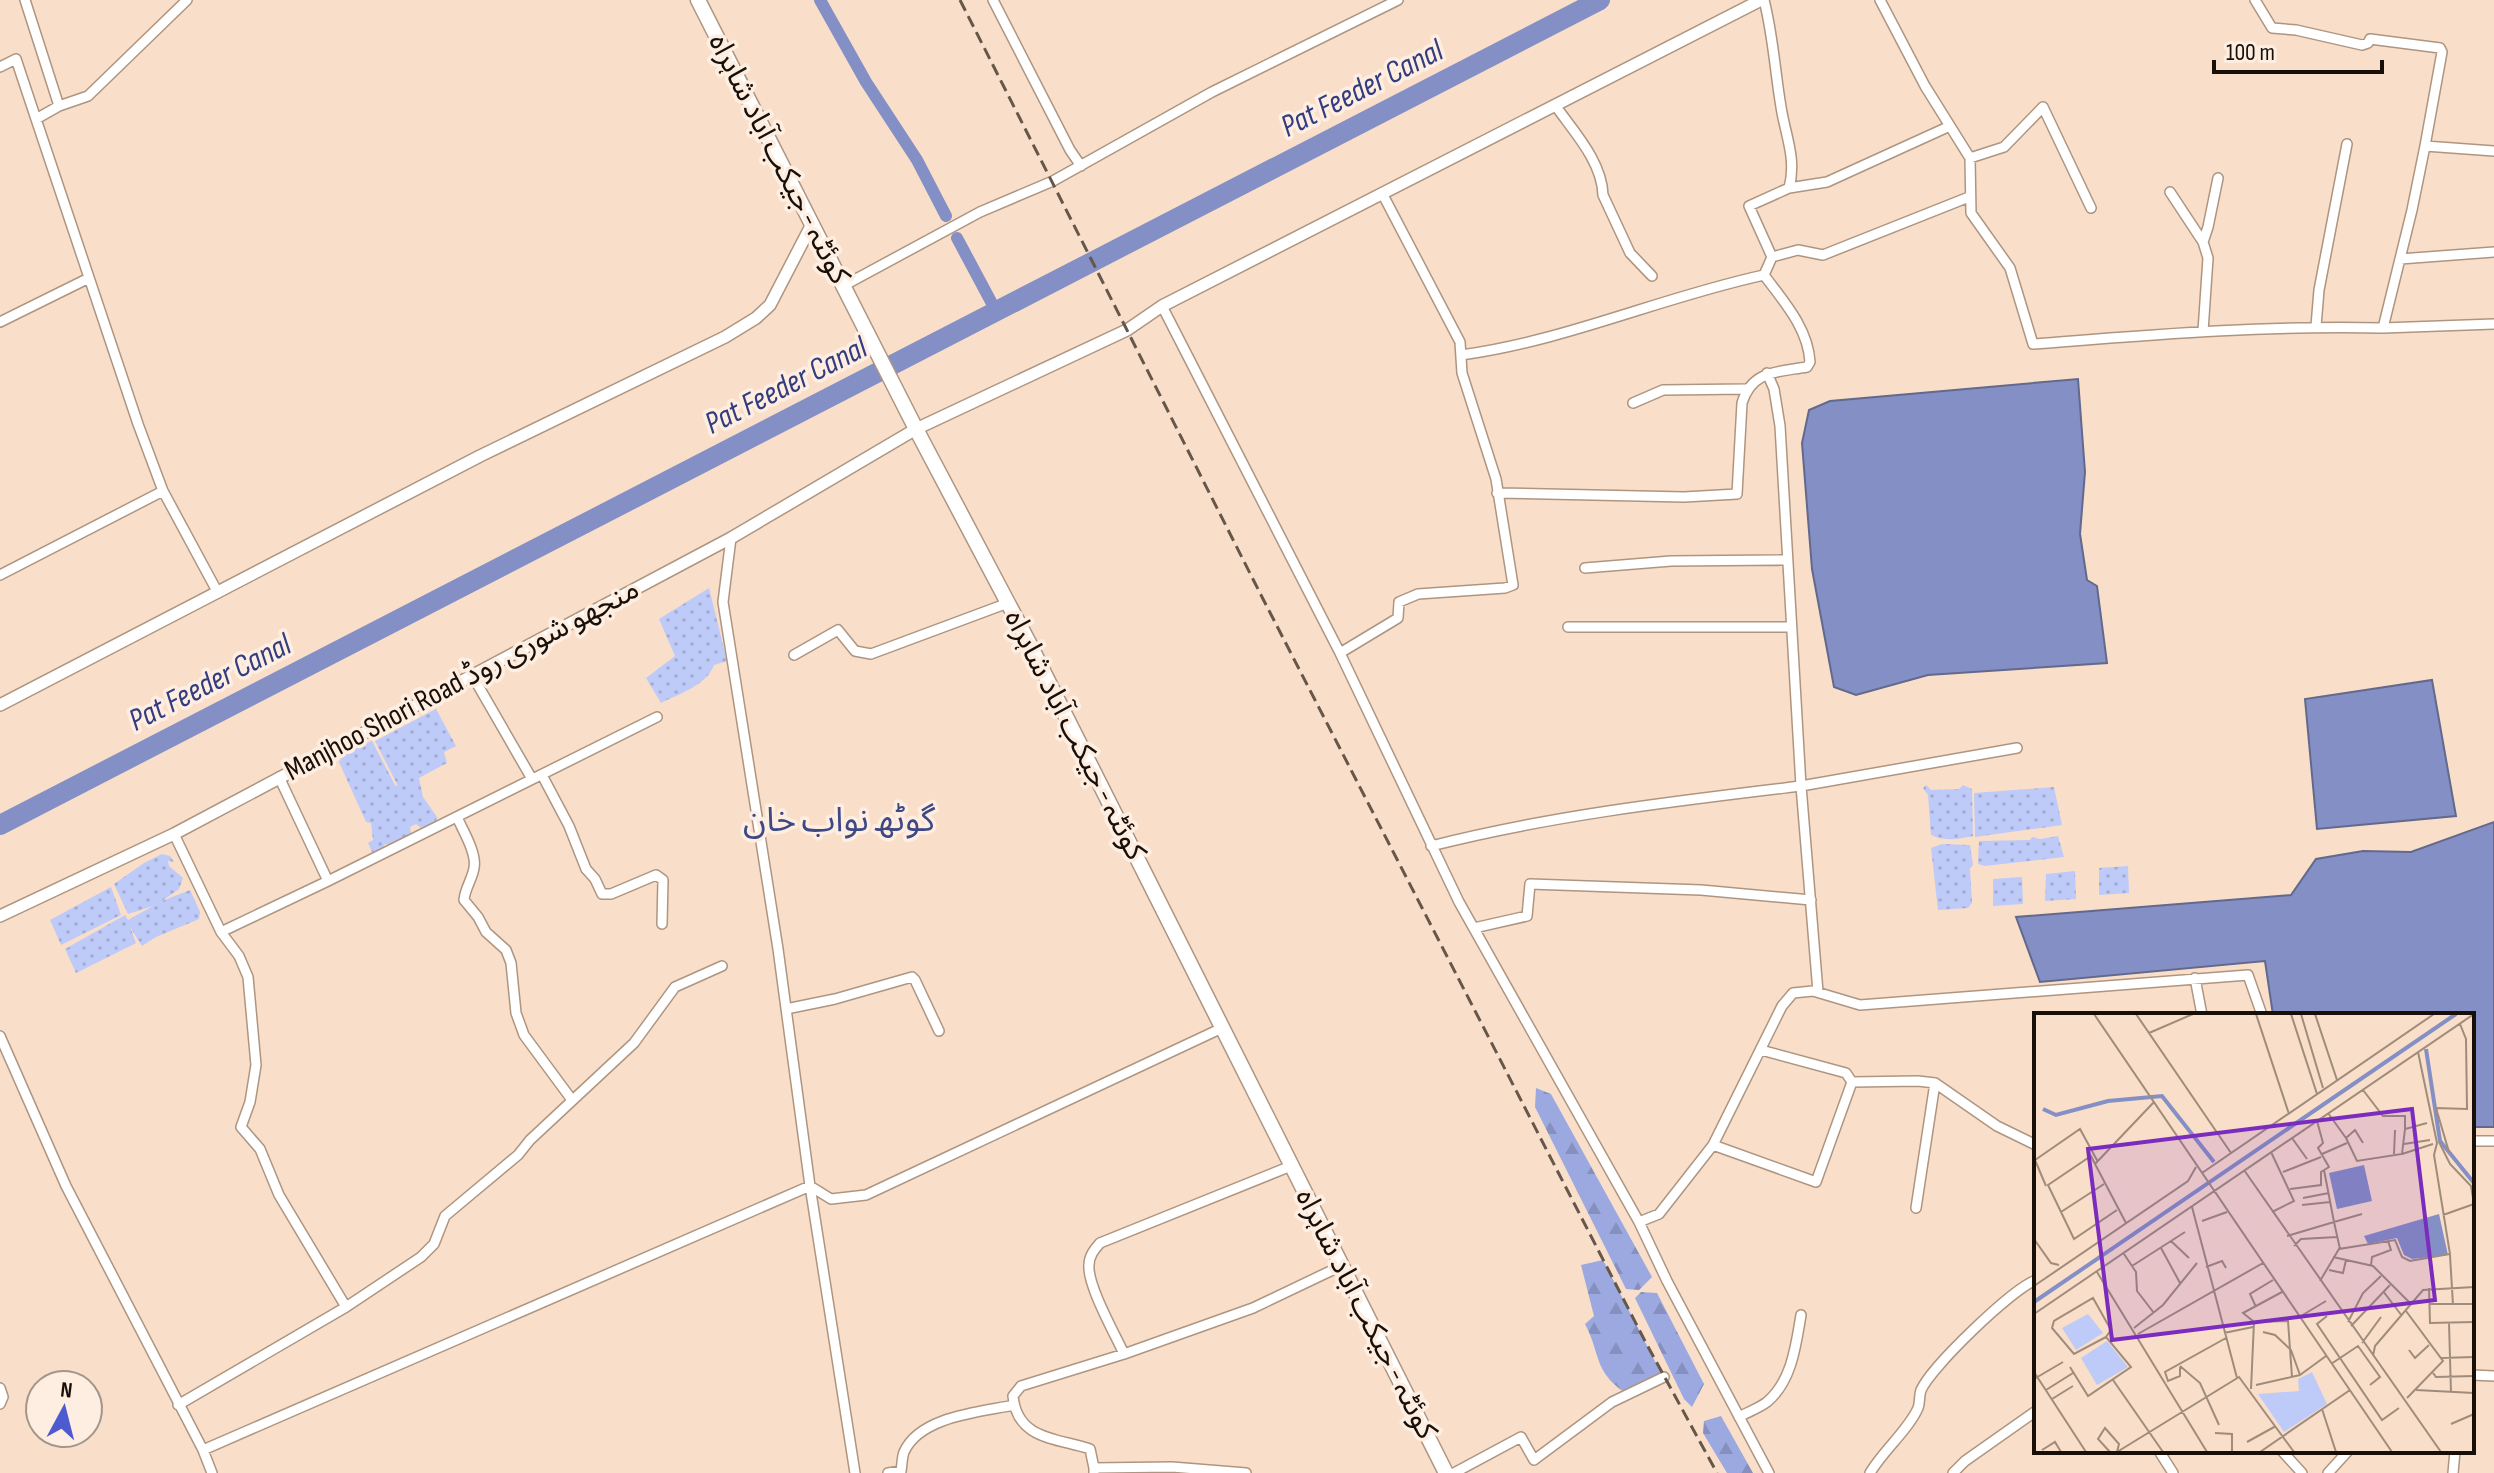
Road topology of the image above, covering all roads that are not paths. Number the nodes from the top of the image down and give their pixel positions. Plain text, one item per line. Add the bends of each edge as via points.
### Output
1 (25, 0) edge
2 (187, 0) edge
3 (698, 0) edge
4 (993, 0) edge
5 (1398, 0) edge
6 (1763, 0) edge
7 (1880, 0) edge
8 (2255, 0) edge
9 (0, 67) edge
10 (1555, 105) junction
11 (59, 106) junction
12 (36, 119) junction
13 (1950, 126) junction
14 (2347, 144) dead end
15 (2425, 146) junction
16 (2494, 151) edge
17 (1970, 158) junction
18 (1081, 166) junction
19 (2218, 178) dead end
20 (1789, 188) junction
21 (2170, 192) dead end
22 (1382, 193) junction
23 (1969, 197) junction
24 (2091, 208) dead end
25 (812, 224) junction
26 (2203, 242) junction
27 (2494, 252) edge
28 (1772, 257) junction
29 (2400, 259) junction
30 (1764, 275) junction
31 (1652, 276) dead end
32 (89, 278) junction
33 (843, 286) junction
34 (1162, 306) junction
35 (0, 322) edge
36 (2494, 324) edge
37 (2316, 326) junction
38 (2383, 328) junction
39 (2203, 331) junction
40 (1461, 355) junction
41 (1767, 373) junction
42 (1746, 389) junction
43 (1633, 403) dead end
44 (916, 429) junction
45 (163, 491) junction
46 (1497, 493) junction
47 (731, 538) junction
48 (1787, 560) junction
49 (1585, 568) dead end
50 (0, 575) edge
51 (218, 593) junction
52 (1008, 603) junction
53 (1568, 627) dead end
54 (1791, 627) junction
55 (1340, 653) junction
56 (794, 655) dead end
57 (472, 675) junction
58 (0, 705) edge
59 (657, 717) dead end
60 (2017, 748) dead end
61 (279, 777) junction
62 (537, 777) junction
63 (1801, 786) junction
64 (457, 817) junction
65 (174, 834) junction
66 (1431, 846) junction
67 (328, 881) junction
68 (1811, 900) junction
69 (0, 916) edge
70 (662, 924) dead end
71 (1474, 928) junction
72 (221, 932) junction
73 (722, 966) dead end
74 (2195, 978) junction
75 (1818, 992) junction
76 (786, 1009) junction
77 (2202, 1013) edge
78 (2261, 1013) edge
79 (1222, 1028) junction
80 (939, 1031) dead end
81 (0, 1036) edge
82 (1761, 1050) junction
83 (1852, 1082) junction
84 (1935, 1083) junction
85 (572, 1100) junction
86 (2034, 1144) edge
87 (1713, 1145) junction
88 (1291, 1166) junction
89 (810, 1186) junction
90 (1916, 1208) dead end
91 (1639, 1222) junction
92 (1341, 1266) junction
93 (2034, 1281) edge
94 (346, 1307) junction
95 (1801, 1315) dead end
96 (1124, 1354) junction
97 (2474, 1375) edge
98 (2494, 1376) edge
99 (1664, 1377) dead end
100 (0, 1388) edge
101 (0, 1404) edge
102 (178, 1405) junction
103 (1014, 1405) junction
104 (2034, 1412) edge
105 (1739, 1417) junction
106 (203, 1450) junction
107 (2160, 1453) edge
108 (2284, 1453) edge
109 (2346, 1453) edge
110 (2455, 1453) edge
111 (1094, 1470) edge
112 (212, 1473) edge
113 (855, 1473) edge
114 (888, 1473) edge
115 (1246, 1473) edge
116 (1446, 1473) edge
117 (1454, 1473) edge
118 (1769, 1473) edge
119 (1870, 1473) edge
120 (1953, 1473) edge
121 (2173, 1473) edge
122 (2302, 1473) edge
123 (2328, 1473) edge
124 (2453, 1473) edge

1 - 11 street
2 - 11 street via 88,96
3 - 25 highway, کوئٹہ - جیکب آباد شاہراہ
4 - 18 street
5 - 18 street via 1212,92
6 - 10 street, Manjhoo Shori Road منجھو شوری روڈ
6 - 20 street via 1790,140
7 - 13 street
8 - 15 street via 2272,28 2362,45 2370,39 2440,48
9 - 12 street via 16,59
10 - 22 street, Manjhoo Shori Road منجھو شوری روڈ
10 - 31 street via 1589,153 1630,253
11 - 12 street
12 - 32 street
13 - 17 street
13 - 20 street via 1827,182
14 - 37 street
15 - 16 street
15 - 29 street
17 - 23 street
17 - 24 street via 2004,147 2043,107
18 - 33 street via 980,212
19 - 26 street
20 - 28 street via 1749,206
21 - 26 street
22 - 34 street, Manjhoo Shori Road منجھو شوری روڈ
22 - 40 street via 1460,342
23 - 28 street via 1823,255 1798,250
23 - 39 street via 1971,213 2010,268 2033,344
25 - 33 highway, کوئٹہ - جیکب آباد شاہراہ
25 - 51 street via 770,305 756,318
26 - 39 street via 2208,258
27 - 29 street
28 - 30 street
29 - 38 street
30 - 40 street
30 - 41 street via 1802,329 1810,362 1807,367
32 - 35 street
32 - 45 street
33 - 44 highway, کوئٹہ - جیکب آباد شاہراہ
34 - 44 street, Manjhoo Shori Road منجھو شوری روڈ via 1127,330
34 - 55 street
36 - 38 street
37 - 38 street
37 - 39 street
40 - 46 street
41 - 42 street
41 - 48 street via 1780,426
42 - 43 street via 1663,390
42 - 46 street via 1737,494
44 - 47 street, Manjhoo Shori Road منجھو شوری روڈ
44 - 52 highway, کوئٹہ - جیکب آباد شاہراہ
45 - 50 street
45 - 51 street
46 - 55 street via 1513,585 1406,597 1399,602 1398,618
47 - 57 street, Manjhoo Shori Road منجھو شوری روڈ
47 - 76 street via 723,602
48 - 49 street
48 - 54 street
51 - 58 street
52 - 56 street via 871,654 855,651 838,630
52 - 79 highway, کوئٹہ - جیکب آباد شاہراہ
53 - 54 street
54 - 63 street
55 - 66 street
57 - 61 street, Manjhoo Shori Road منجھو شوری روڈ
57 - 62 street
59 - 62 street
60 - 63 street
61 - 65 street, Manjhoo Shori Road منجھو شوری روڈ
61 - 67 street
62 - 64 street
62 - 70 street via 569,826 602,894 656,875 663,880
63 - 66 street via 1548,819
63 - 68 street
64 - 67 street
64 - 85 street via 474,860 464,900 506,950 524,1035
65 - 69 street, Manjhoo Shori Road منجھو شوری روڈ
65 - 72 street
66 - 71 street
67 - 72 street
68 - 71 street via 1530,884 1527,916
68 - 75 street
71 - 91 street
72 - 94 street via 248,977 256,1065 241,1127 260,1149 279,1195
73 - 85 street via 675,987 634,1043
74 - 75 street via 1860,1005
74 - 77 street
74 - 78 street via 2248,975
75 - 82 street via 1793,993
76 - 80 street via 912,977
76 - 89 street
79 - 88 highway, کوئٹہ - جیکب آباد شاہراہ
79 - 89 street via 866,1195 831,1199
81 - 102 street via 66,1186
82 - 83 street via 1846,1073
82 - 87 street
83 - 84 street
83 - 87 street via 1816,1182
84 - 86 street via 1997,1126
84 - 90 street
85 - 94 street via 518,1155 445,1216 434,1244 421,1257
87 - 91 street via 1659,1214
88 - 92 highway, کوئٹہ - جیکب آباد شاہراہ
88 - 96 street via 1093,1250 1088,1270
89 - 106 street
89 - 113 street
91 - 105 street
92 - 96 street via 1253,1308
92 - 116 highway, کوئٹہ - جیکب آباد شاہراہ
93 - 119 street via 1951,1353 1921,1390 1918,1409
94 - 102 street
95 - 105 street via 1785,1378 1767,1402
96 - 103 street via 1021,1386 1013,1396
97 - 98 street
99 - 117 street via 1612,1402 1534,1460 1521,1437
100 - 101 street
102 - 106 street
103 - 111 street via 1038,1436 1090,1449
103 - 114 street via 950,1418 925,1429 905,1451 901,1471
104 - 120 street
105 - 118 street
106 - 112 street
107 - 121 street
108 - 122 street
109 - 123 street
110 - 124 street
111 - 115 street via 1172,1467

